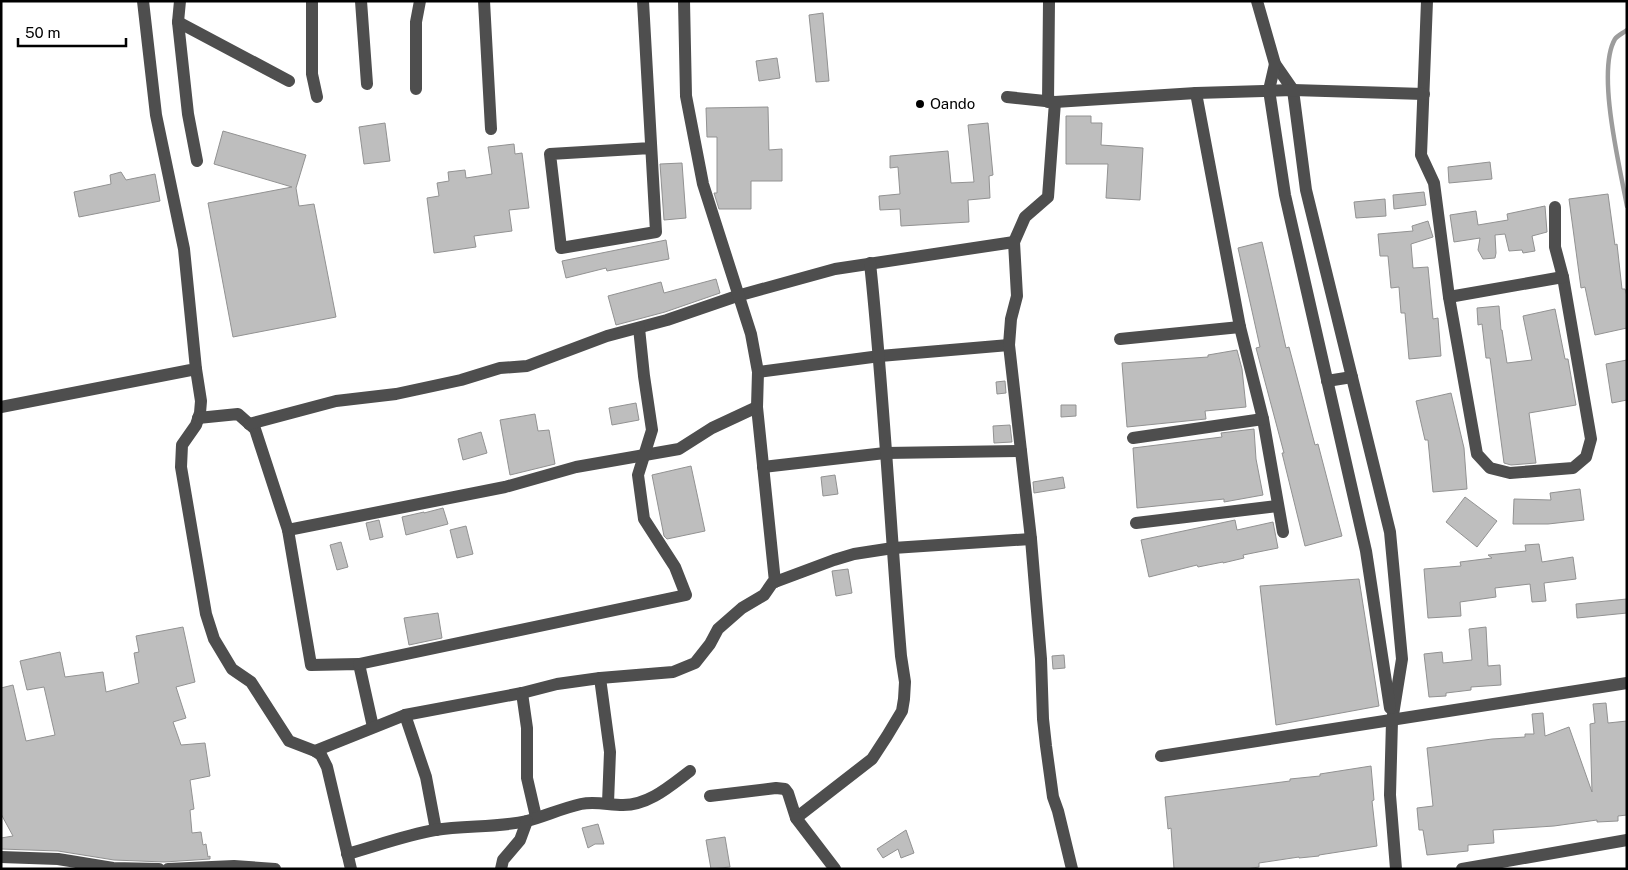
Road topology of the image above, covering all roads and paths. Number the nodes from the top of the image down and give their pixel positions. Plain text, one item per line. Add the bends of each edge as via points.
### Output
1 (142, 1) edge
2 (180, 1) edge
3 (312, 1) edge
4 (362, 1) edge
5 (420, 1) edge
6 (484, 1) edge
7 (643, 1) edge
8 (684, 1) edge
9 (1048, 1) edge
10 (1257, 1) edge
11 (1427, 1) edge
12 (178, 22) junction
13 (1275, 64) junction
14 (288, 81) dead end
15 (367, 84) dead end
16 (416, 90) dead end
17 (1269, 90) junction
18 (1293, 90) junction
19 (1196, 93) junction
20 (1424, 94) junction
21 (317, 97) dead end
22 (1007, 97) dead end
23 (1051, 102) junction
24 (491, 129) dead end
25 (651, 148) junction
26 (197, 161) dead end
27 (1555, 208) dead end
28 (1014, 242) junction
29 (870, 263) junction
30 (1562, 277) junction
31 (737, 296) junction
32 (1449, 298) junction
33 (1240, 327) junction
34 (639, 328) junction
35 (1120, 339) dead end
36 (1009, 345) junction
37 (880, 356) junction
38 (196, 369) junction
39 (758, 372) junction
40 (1352, 378) junction
41 (1327, 381) junction
42 (757, 406) junction
43 (1, 407) edge
44 (198, 418) junction
45 (1263, 419) junction
46 (249, 424) junction
47 (1133, 438) dead end
48 (1021, 451) junction
49 (885, 452) junction
50 (643, 455) junction
51 (763, 466) junction
52 (1277, 506) junction
53 (1136, 523) dead end
54 (288, 530) junction
55 (1282, 532) dead end
56 (1031, 539) junction
57 (893, 548) junction
58 (776, 582) junction
59 (359, 664) junction
60 (600, 678) junction
61 (1627, 683) edge
62 (522, 693) junction
63 (405, 715) junction
64 (1392, 721) junction
65 (373, 726) junction
66 (315, 751) junction
67 (1161, 756) dead end
68 (690, 772) dead end
69 (710, 796) dead end
70 (608, 803) junction
71 (796, 818) junction
72 (532, 819) junction
73 (436, 830) junction
74 (1627, 840) edge
75 (347, 854) junction
76 (1, 857) edge
77 (1502, 865) edge
78 (159, 869) edge
79 (168, 869) edge
80 (275, 869) edge
81 (351, 869) edge
82 (501, 869) edge
83 (835, 869) edge
84 (1072, 869) edge
85 (1396, 869) edge
86 (1462, 869) edge

1 - 38 street via 156,114 184,249
2 - 12 street
3 - 21 street via 312,74
4 - 15 street
5 - 16 street via 416,22
6 - 24 street
7 - 25 street
8 - 31 street via 686,96 703,184
9 - 23 street
10 - 13 street
11 - 20 street
12 - 14 street
12 - 26 street via 188,114
13 - 17 street
13 - 18 street
17 - 18 street
17 - 19 street
17 - 41 street via 1285,195
18 - 20 street
18 - 40 street via 1306,190
19 - 23 street
19 - 33 street
20 - 32 street via 1421,155 1434,183
22 - 23 street
23 - 28 street via 1048,197 1025,217
25 - 25 street via 656,232 561,248 550,154
27 - 30 street via 1556,247
28 - 29 street
28 - 36 street via 1017,296
29 - 31 street via 835,269
29 - 37 street
30 - 32 street
30 - 32 street via 1591,439 1586,457 1574,468 1510,472 1490,468 1477,454
31 - 34 street
31 - 39 street via 751,334
33 - 35 street
33 - 45 street
34 - 46 street via 607,336 527,366 500,368 396,394 336,401
34 - 50 street via 652,430
36 - 37 street
36 - 48 street
37 - 39 street
37 - 49 street
38 - 43 street
38 - 44 street via 200,401
39 - 42 street
40 - 41 street
40 - 64 street via 1390,532 1402,659
41 - 64 street via 1366,551
42 - 50 street via 679,448
42 - 51 street
44 - 46 street via 238,414
44 - 66 street via 182,445 181,466 206,614 214,639 232,668 251,682 289,741
45 - 47 street
45 - 52 street
46 - 54 street via 255,430
48 - 49 street
48 - 56 street
49 - 51 street
49 - 57 street
50 - 54 street
50 - 59 street via 638,475 644,519 675,567 686,595
51 - 58 street
52 - 53 street
52 - 55 street
54 - 59 street via 311,665
56 - 57 street
56 - 84 street via 1046,746 1053,797
57 - 58 street via 854,554
57 - 71 street via 900,656 905,682 902,711 872,759
58 - 60 street via 764,595 742,608 718,629 695,663 673,672
59 - 65 street
60 - 62 street
60 - 70 street via 610,752
61 - 64 street
62 - 63 street
62 - 72 street via 527,728 526,778
63 - 65 street
63 - 73 street via 426,777
64 - 67 street
64 - 85 street via 1390,795
65 - 66 street
66 - 75 street via 327,767
68 - 70 street via 647,800 622,805
69 - 71 street via 785,789
70 - 72 street via 583,803
71 - 83 street
72 - 73 street
72 - 82 street via 503,860
73 - 75 street
74 - 77 street
75 - 81 street
76 - 78 street
77 - 86 street
79 - 80 street via 234,866

